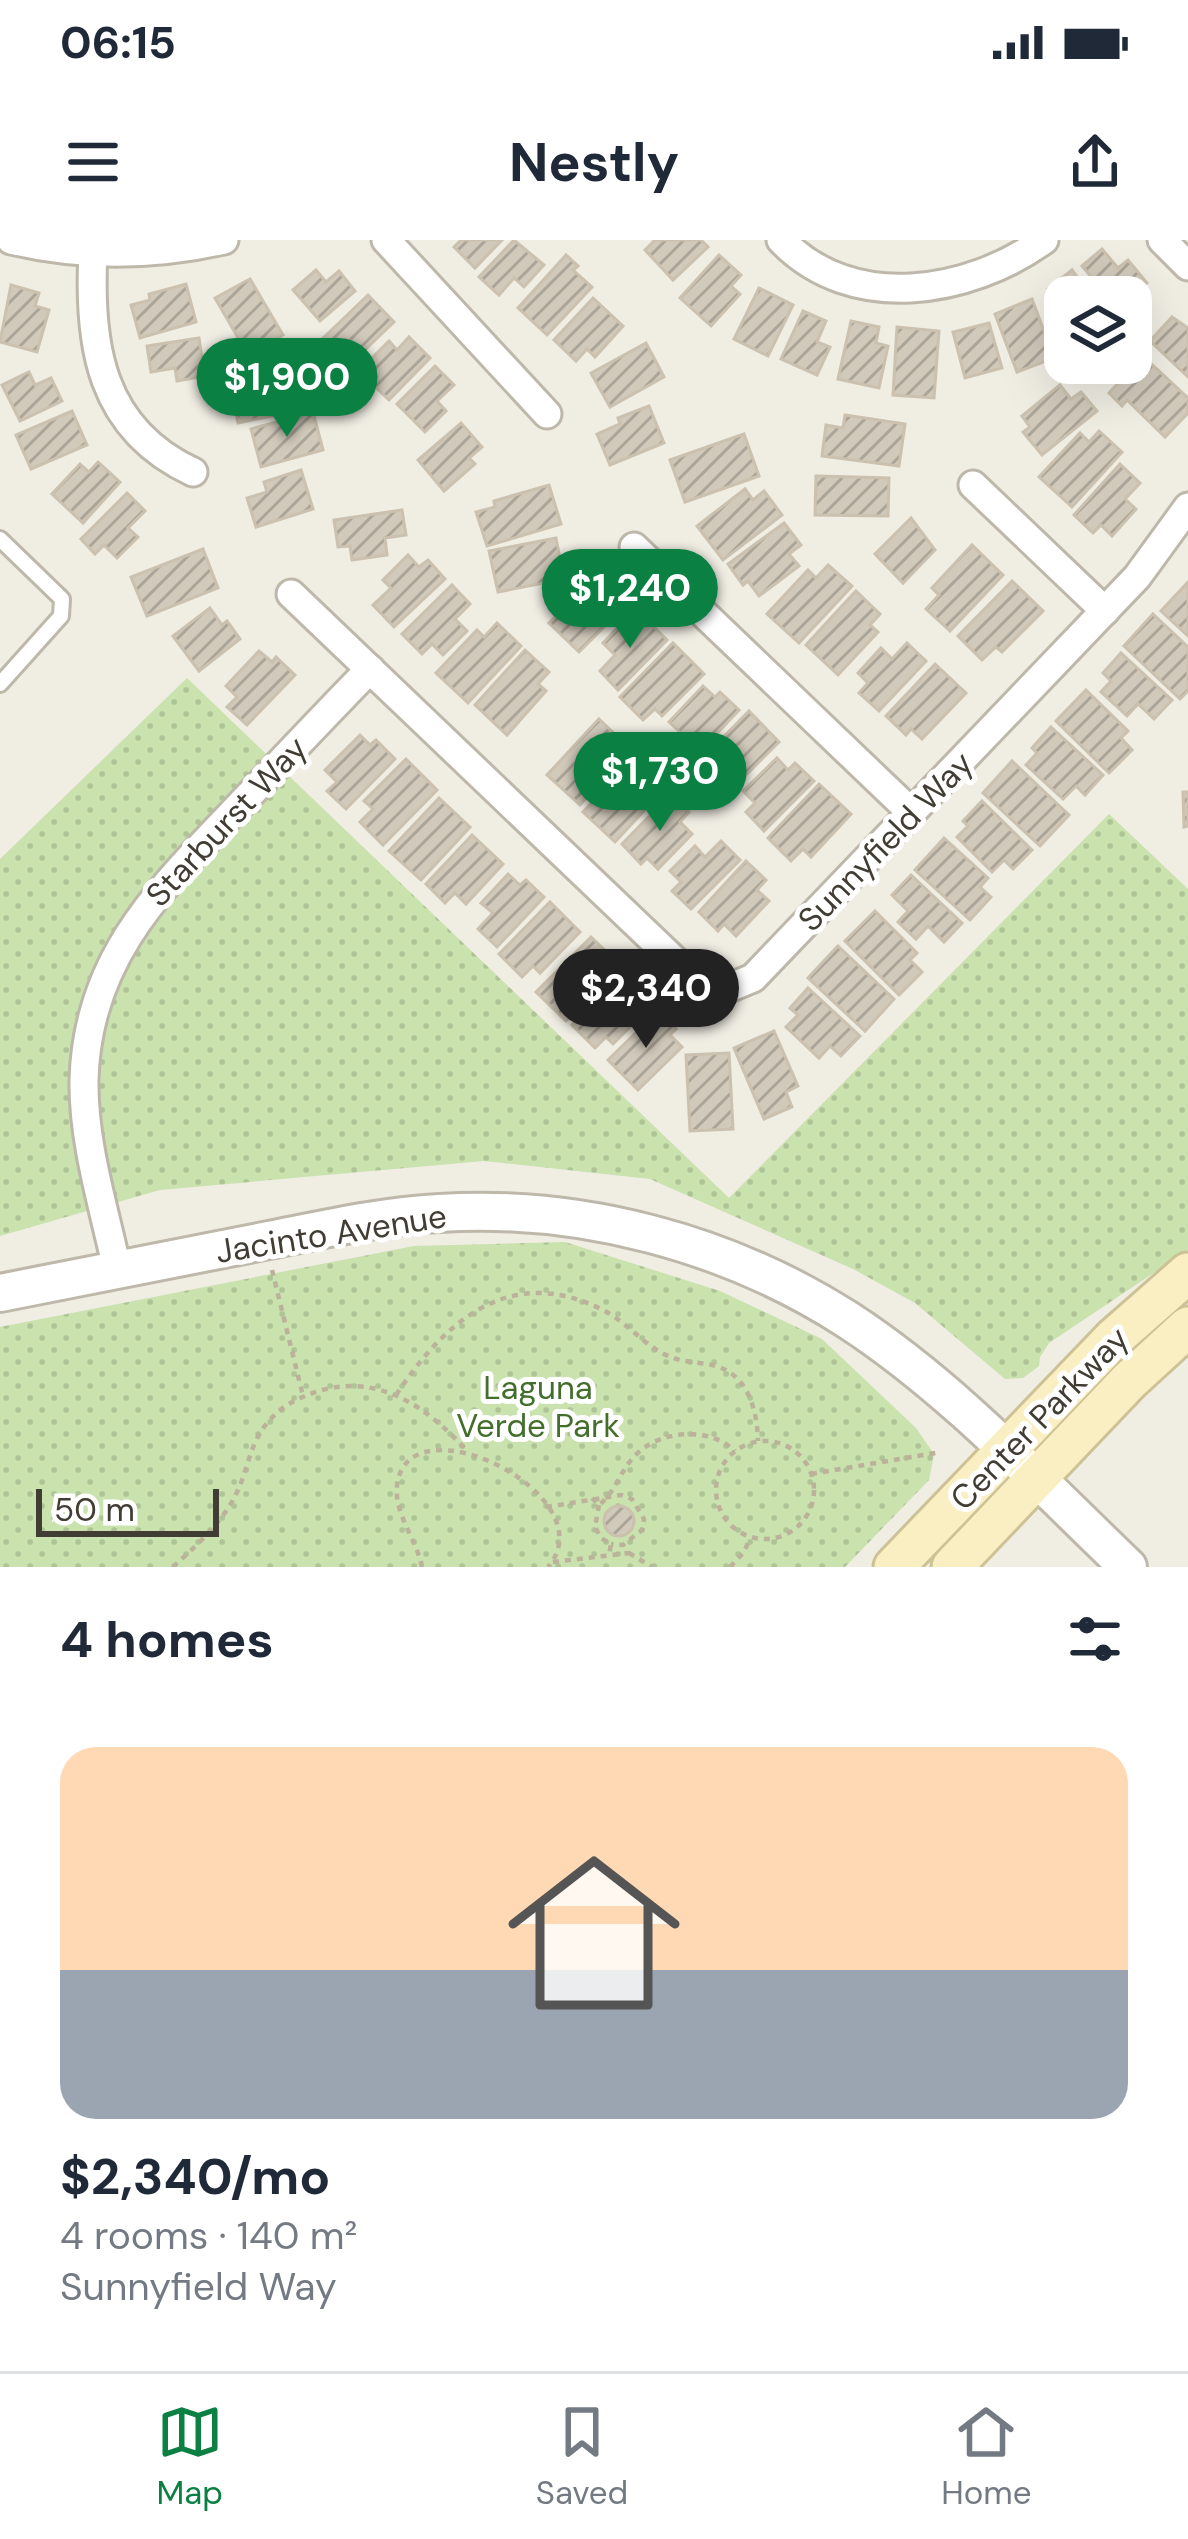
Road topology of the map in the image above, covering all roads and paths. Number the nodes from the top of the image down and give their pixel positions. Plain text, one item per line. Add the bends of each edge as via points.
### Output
1 (11, 240) edge
2 (224, 240) edge
3 (386, 240) edge
4 (781, 240) edge
5 (1044, 240) edge
6 (1162, 240) edge
7 (93, 253) junction
8 (1188, 266) edge
9 (547, 414) dead end
10 (193, 472) dead end
11 (973, 485) dead end
12 (1188, 508) edge
13 (0, 538) edge
14 (634, 547) dead end
15 (291, 594) dead end
16 (1105, 611) junction
17 (370, 669) junction
18 (0, 684) edge
19 (912, 813) junction
20 (116, 1270) junction
21 (272, 1270) dead end
22 (1188, 1273) edge
23 (0, 1293) edge
24 (1188, 1327) edge
25 (396, 1395) junction
26 (303, 1396) junction
27 (758, 1441) junction
28 (467, 1451) junction
29 (735, 1451) junction
30 (1005, 1451) junction
31 (940, 1452) dead end
32 (811, 1474) junction
33 (1036, 1479) junction
34 (609, 1496) junction
35 (592, 1498) junction
36 (599, 1504) junction
37 (546, 1507) junction
38 (751, 1536) junction
39 (611, 1544) junction
40 (623, 1545) junction
41 (629, 1553) junction
42 (609, 1556) junction
43 (550, 1564) edge
44 (172, 1567) edge
45 (422, 1567) edge
46 (652, 1567) edge
47 (730, 1567) edge
48 (894, 1567) edge
49 (952, 1567) edge
50 (1128, 1567) edge

1 - 7 street
2 - 7 street
3 - 9 street
4 - 5 street via 847,280 923,288 976,277
6 - 8 street
7 - 10 street via 93,334 112,395 149,446
11 - 16 street
12 - 16 street, Sunnyfield Way
13 - 18 lane via 62,599 61,616
14 - 19 street
15 - 17 street, Sunnyfield Way
16 - 19 street, Sunnyfield Way
17 - 19 street, Sunnyfield Way via 694,979 724,990 754,978
17 - 20 street, Starburst Way via 155,894 115,956 97,1000 84,1079
20 - 23 street, Jacinto Avenue
20 - 30 street, Jacinto Avenue via 440,1213 606,1224 696,1248 795,1290 896,1354
21 - 26 path
22 - 30 main road, Center Parkway
24 - 33 main road, Center Parkway
25 - 26 path via 369,1385
25 - 27 path via 446,1330 475,1310 548,1294 603,1310 669,1357 732,1372 758,1416
25 - 28 path
26 - 44 path via 266,1424 223,1516
27 - 29 path
27 - 32 path via 797,1452
28 - 37 path via 506,1467
28 - 45 path via 436,1450 402,1467 398,1507
29 - 34 path via 703,1435 650,1444
29 - 38 path via 716,1481 717,1501 726,1520
30 - 33 street, Jacinto Avenue
30 - 48 main road, Center Parkway
31 - 32 path
32 - 38 path via 811,1509 799,1526 782,1537
33 - 49 main road, Center Parkway
33 - 50 street, Jacinto Avenue
34 - 35 path
34 - 36 path
34 - 40 path via 632,1498 644,1519
35 - 36 path
35 - 37 path
36 - 39 path via 595,1527
37 - 43 path via 560,1530 560,1552
38 - 47 path
39 - 40 path
39 - 42 path
40 - 41 path
41 - 42 path
41 - 46 path
42 - 43 path

